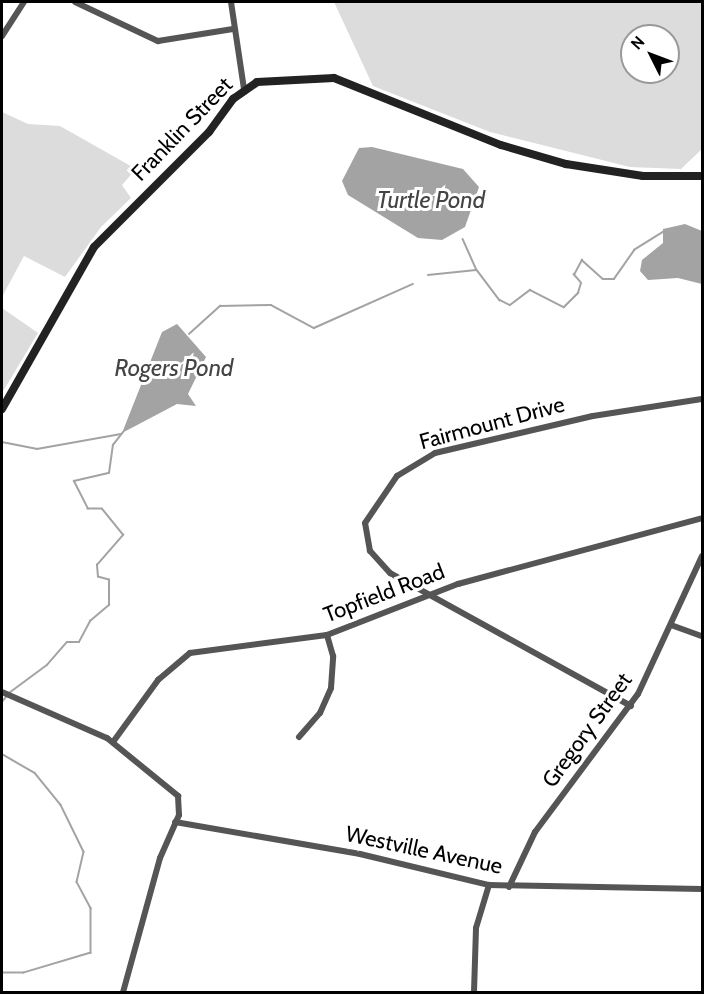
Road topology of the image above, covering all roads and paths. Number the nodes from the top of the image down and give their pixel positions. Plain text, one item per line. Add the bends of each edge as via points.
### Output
1 (24, 2) edge
2 (75, 2) edge
3 (231, 2) edge
4 (233, 29) junction
5 (2, 36) edge
6 (243, 89) junction
7 (702, 176) edge
8 (702, 399) edge
9 (2, 409) edge
10 (702, 518) edge
11 (702, 556) edge
12 (434, 595) junction
13 (671, 625) junction
14 (327, 635) junction
15 (702, 636) edge
16 (5, 694) edge
17 (631, 706) junction
18 (299, 736) dead end
19 (113, 741) junction
20 (175, 822) junction
21 (489, 885) junction
22 (509, 887) junction
23 (702, 889) edge
24 (123, 993) edge
25 (474, 993) edge

1 - 5 street
2 - 4 street via 158,41
3 - 4 street
4 - 6 street
6 - 7 main road, Franklin Street via 288,77 334,78 501,145 566,165 643,176
6 - 9 main road, Franklin Street via 209,132 94,247
8 - 12 street, Fairmount Drive via 593,416 435,453 412,463 373,504 365,533 381,566
10 - 12 street, Topfield Road
11 - 13 street, Gregory Street
12 - 14 street, Topfield Road
12 - 17 street, Fairmount Drive
13 - 15 street
13 - 17 street, Gregory Street
14 - 18 street via 333,656 331,688 320,713
14 - 19 street, Topfield Road via 190,653 158,680
16 - 19 street
17 - 22 street, Gregory Street via 535,832
19 - 20 street via 175,790 180,808
20 - 21 street, Westville Avenue via 360,854
20 - 24 street via 160,858
21 - 22 street, Westville Avenue
21 - 25 street via 476,928
22 - 23 street, Westville Avenue

